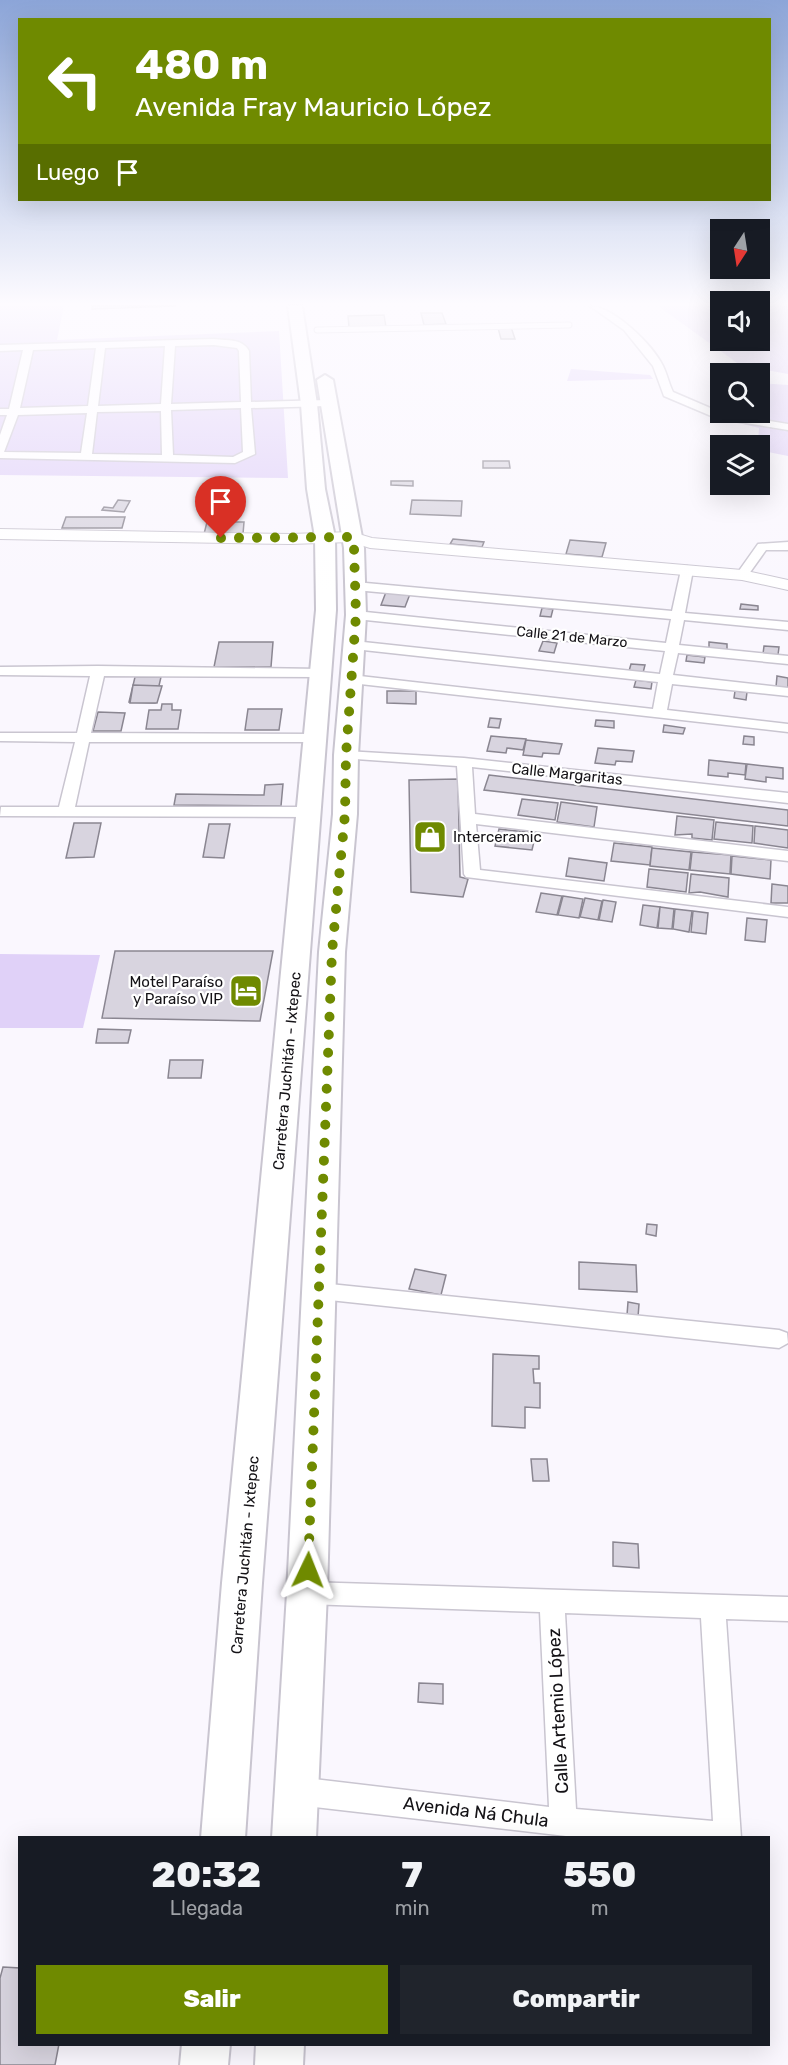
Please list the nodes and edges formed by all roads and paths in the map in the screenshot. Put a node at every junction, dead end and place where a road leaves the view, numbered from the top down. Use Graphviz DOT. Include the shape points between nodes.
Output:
graph roads {
  1 [pos="16,402"];
  2 [pos="93,402"];
  3 [pos="166,402"];
  4 [pos="688,402"];
  5 [pos="319,404"];
  6 [pos="246,405"];
  7 [pos="92,408"];
  8 [pos="166,408"];
  9 [pos="14,411"];
  10 [pos="0,412"];
  11 [pos="788,427"];
  12 [pos="0,450"];
  13 [pos="0,455"];
  14 [pos="86,457"];
  15 [pos="168,459"];
  16 [pos="0,534"];
  17 [pos="0,543"];
  18 [pos="346,543"];
  19 [pos="788,546"];
  20 [pos="687,570"];
  21 [pos="742,575"];
  22 [pos="788,585"];
  23 [pos="356,586"];
  24 [pos="356,615"];
  25 [pos="678,616"];
  26 [pos="788,626"];
  27 [pos="354,645"];
  28 [pos="672,648"];
  29 [pos="788,660"];
  30 [pos="98,670"];
  31 [pos="0,671"];
  32 [pos="321,673"];
  33 [pos="666,679"];
  34 [pos="351,680"];
  35 [pos="788,692"];
  36 [pos="659,714"];
  37 [pos="788,728"];
  38 [pos="0,737"];
  39 [pos="83,737"];
  40 [pos="316,738"];
  41 [pos="346,755"];
  42 [pos="464,762"];
  43 [pos="788,798"];
  44 [pos="1,812"];
  45 [pos="66,812"];
  46 [pos="310,812"];
  47 [pos="468,818"];
  48 [pos="788,856"];
  49 [pos="788,912"];
  50 [pos="285,1084"];
  51 [pos="327,1084"];
  52 [pos="320,1291"];
  53 [pos="779,1339"];
  54 [pos="307,1593"];
  55 [pos="552,1600"];
  56 [pos="712,1605"];
  57 [pos="788,1609"];
  58 [pos="297,1791"];
  59 [pos="563,1822"];
  60 [pos="223,1836"];
  61 [pos="294,1836"];
  62 [pos="728,1836"];
  63 [pos="206,2046"];
  64 [pos="280,2046"];
  65 [pos="204,2065"];
  66 [pos="279,2065"];
  1 -- 9 [label="street"];
  2 -- 7 [label="street"];
  3 -- 8 [label="street"];
  4 -- 11 [label="street" via="720,416"];
  5 -- 6 [label="street"];
  5 -- 18 [label="main road, Carretera Juchitán - Ixtepec" via="316,489"];
  6 -- 8 [label="street"];
  6 -- 15 [label="street" via="249,454 235,460"];
  7 -- 8 [label="street"];
  7 -- 9 [label="street"];
  7 -- 14 [label="street"];
  8 -- 15 [label="street"];
  9 -- 10 [label="street"];
  9 -- 12 [label="street"];
  13 -- 14 [label="street"];
  14 -- 15 [label="street"];
  16 -- 18 [label="street"];
  17 -- 18 [label="street"];
  18 -- 20 [label="street"];
  18 -- 23 [label="main road, Carretera Juchitán - Ixtepec"];
  18 -- 32 [label="main road, Carretera Juchitán - Ixtepec" via="326,610"];
  19 -- 21 [label="street" via="762,547"];
  20 -- 21 [label="street"];
  20 -- 25 [label="street"];
  21 -- 22 [label="street"];
  23 -- 24 [label="main road, Carretera Juchitán - Ixtepec"];
  23 -- 25 [label="street"];
  24 -- 27 [label="main road, Carretera Juchitán - Ixtepec"];
  24 -- 28 [label="street, Calle 21 de Marzo"];
  25 -- 26 [label="street"];
  25 -- 28 [label="street"];
  27 -- 33 [label="street"];
  27 -- 34 [label="main road, Carretera Juchitán - Ixtepec"];
  28 -- 29 [label="street, Calle 21 de Marzo"];
  28 -- 33 [label="street"];
  30 -- 31 [label="street"];
  30 -- 32 [label="street"];
  30 -- 39 [label="street"];
  32 -- 40 [label="main road, Carretera Juchitán - Ixtepec"];
  33 -- 35 [label="street"];
  33 -- 36 [label="street"];
  34 -- 36 [label="street"];
  34 -- 41 [label="main road, Carretera Juchitán - Ixtepec"];
  36 -- 37 [label="street"];
  38 -- 39 [label="street"];
  39 -- 40 [label="street"];
  39 -- 45 [label="street"];
  40 -- 46 [label="main road, Carretera Juchitán - Ixtepec"];
  41 -- 42 [label="street, Calle Margaritas"];
  41 -- 51 [label="main road, Carretera Juchitán - Ixtepec"];
  42 -- 43 [label="street, Calle Margaritas"];
  42 -- 47 [label="street"];
  44 -- 45 [label="street"];
  45 -- 46 [label="street"];
  46 -- 50 [label="main road, Carretera Juchitán - Ixtepec"];
  47 -- 48 [label="street"];
  47 -- 49 [label="street" via="472,874"];
  50 -- 51 [label="main road"];
  50 -- 60 [label="main road, Carretera Juchitán - Ixtepec"];
  51 -- 52 [label="main road, Carretera Juchitán - Ixtepec"];
  52 -- 53 [label="street"];
  52 -- 54 [label="main road, Carretera Juchitán - Ixtepec"];
  54 -- 55 [label="street"];
  54 -- 58 [label="main road, Carretera Juchitán - Ixtepec"];
  55 -- 56 [label="street"];
  55 -- 59 [label="street, Calle Artemio López"];
  56 -- 57 [label="street"];
  56 -- 62 [label="street"];
  58 -- 59 [label="street, Avenida Ná Chula"];
  58 -- 61 [label="main road, Carretera Juchitán - Ixtepec"];
  59 -- 62 [label="street, Avenida Ná Chula"];
  63 -- 65 [label="main road"];
  64 -- 66 [label="main road"];
}
